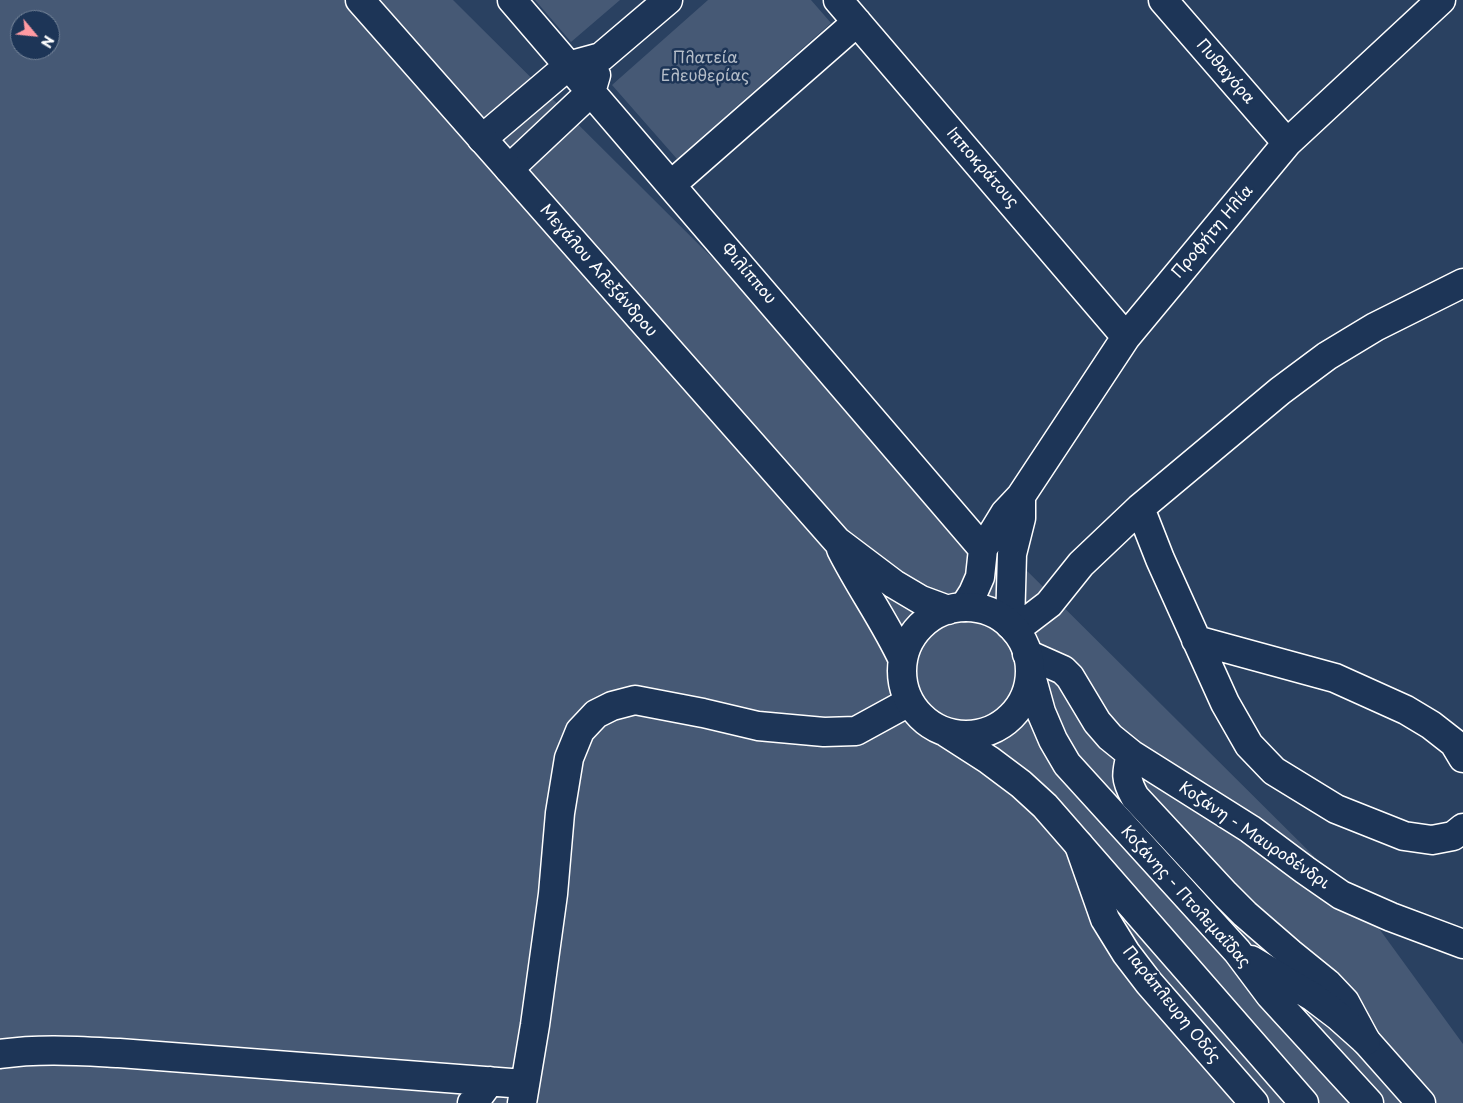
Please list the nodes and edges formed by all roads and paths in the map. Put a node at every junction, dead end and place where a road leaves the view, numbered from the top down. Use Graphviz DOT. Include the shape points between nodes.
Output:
graph roads {
  1 [pos="360,0"];
  2 [pos="512,0"];
  3 [pos="668,0"];
  4 [pos="838,0"];
  5 [pos="1163,0"];
  6 [pos="1442,0"];
  7 [pos="857,22"];
  8 [pos="601,57"];
  9 [pos="568,66"];
  10 [pos="591,92"];
  11 [pos="482,139"];
  12 [pos="1287,143"];
  13 [pos="509,170"];
  14 [pos="671,185"];
  15 [pos="1463,282"];
  16 [pos="1126,336"];
  17 [pos="1021,496"];
  18 [pos="1140,508"];
  19 [pos="836,541"];
  20 [pos="983,548"];
  21 [pos="956,608"];
  22 [pos="1012,627"];
  23 [pos="1196,640"];
  24 [pos="903,660"];
  25 [pos="1029,663"];
  26 [pos="910,702"];
  27 [pos="947,733"];
  28 [pos="1131,754"];
  29 [pos="1463,758"];
  30 [pos="1463,828"];
  31 [pos="1078,844"];
  32 [pos="1463,944"];
  33 [pos="1237,951"];
  34 [pos="1366,1041"];
  35 [pos="0,1054"];
  36 [pos="490,1081"];
  37 [pos="523,1094"];
  38 [pos="472,1103"];
  39 [pos="1254,1103"];
  40 [pos="1304,1103"];
  41 [pos="1370,1103"];
  42 [pos="1421,1103"];
  1 -- 11 [label="street, Μεγάλου Αλεξάνδρου"];
  2 -- 9 [label="street, Φιλίππου"];
  3 -- 8 [label="street"];
  4 -- 7 [label="street, Ιπποκράτους"];
  5 -- 12 [label="street, Πυθαγόρα"];
  6 -- 12 [label="street, Προφήτη Ηλία"];
  7 -- 14 [label="street"];
  7 -- 16 [label="street, Ιπποκράτους"];
  8 -- 9 [label="street"];
  8 -- 10 [label="street"];
  9 -- 10 [label="street, Φιλίππου"];
  9 -- 11 [label="street"];
  10 -- 13 [label="street"];
  10 -- 14 [label="street, Φιλίππου"];
  11 -- 13 [label="street, Μεγάλου Αλεξάνδρου"];
  12 -- 16 [label="street, Προφήτη Ηλία"];
  13 -- 19 [label="street, Μεγάλου Αλεξάνδρου"];
  14 -- 20 [label="street, Φιλίππου"];
  15 -- 18 [label="street" via="1327,356"];
  16 -- 17 [label="street, Προφήτη Ηλία"];
  17 -- 20 [label="street, Προφήτη Ηλία" via="1005,513"];
  17 -- 22 [label="street" via="1021,518 1012,554"];
  18 -- 22 [label="street" via="1081,564 1049,604"];
  18 -- 23 [label="street"];
  19 -- 21 [label="street, Μεγάλου Αλεξάνδρου" via="894,584 922,600"];
  19 -- 24 [label="street, Μεγάλου Αλεξάνδρου"];
  20 -- 21 [label="street" via="980,577 974,593"];
  21 -- 22 [label="street" via="989,611"];
  21 -- 24 [label="street" via="932,617 918,628 908,643"];
  22 -- 25 [label="street"];
  23 -- 29 [label="street" via="1336,678 1431,725 1454,743"];
  23 -- 30 [label="street" via="1249,745 1274,771 1336,809 1404,836 1432,840 1453,836"];
  24 -- 26 [label="street" via="902,682"];
  25 -- 27 [label="street" via="1028,687 1023,701 1003,723 977,734"];
  25 -- 28 [label="street, Κοζάνη - Μαυροδένδρι" via="1063,670 1097,722"];
  25 -- 33 [label="street, Κοζάνης - Πτολεμαΐδας" via="1041,712 1067,764"];
  26 -- 27 [label="street" via="925,722"];
  26 -- 37 [label="street" via="856,731 824,732 758,726 635,700 596,714 580,731 569,758 560,813 553,894"];
  27 -- 31 [label="street" via="1021,784"];
  28 -- 32 [label="street, Κοζάνη - Μαυροδένδρι" via="1250,829 1342,894 1391,917"];
  28 -- 34 [label="street" via="1128,784 1135,797 1245,914 1327,983 1344,1002"];
  31 -- 39 [label="street, Παράπλευρη Οδός" via="1106,919 1126,953 1149,984"];
  31 -- 40 [label="street"];
  33 -- 34 [label="street" via="1313,998"];
  33 -- 41 [label="street, Κοζάνης - Πτολεμαΐδας" via="1270,995"];
  34 -- 42 [label="street"];
  35 -- 36 [label="street" via="64,1050 119,1053"];
  36 -- 37 [label="street"];
  36 -- 38 [label="street"];
}
